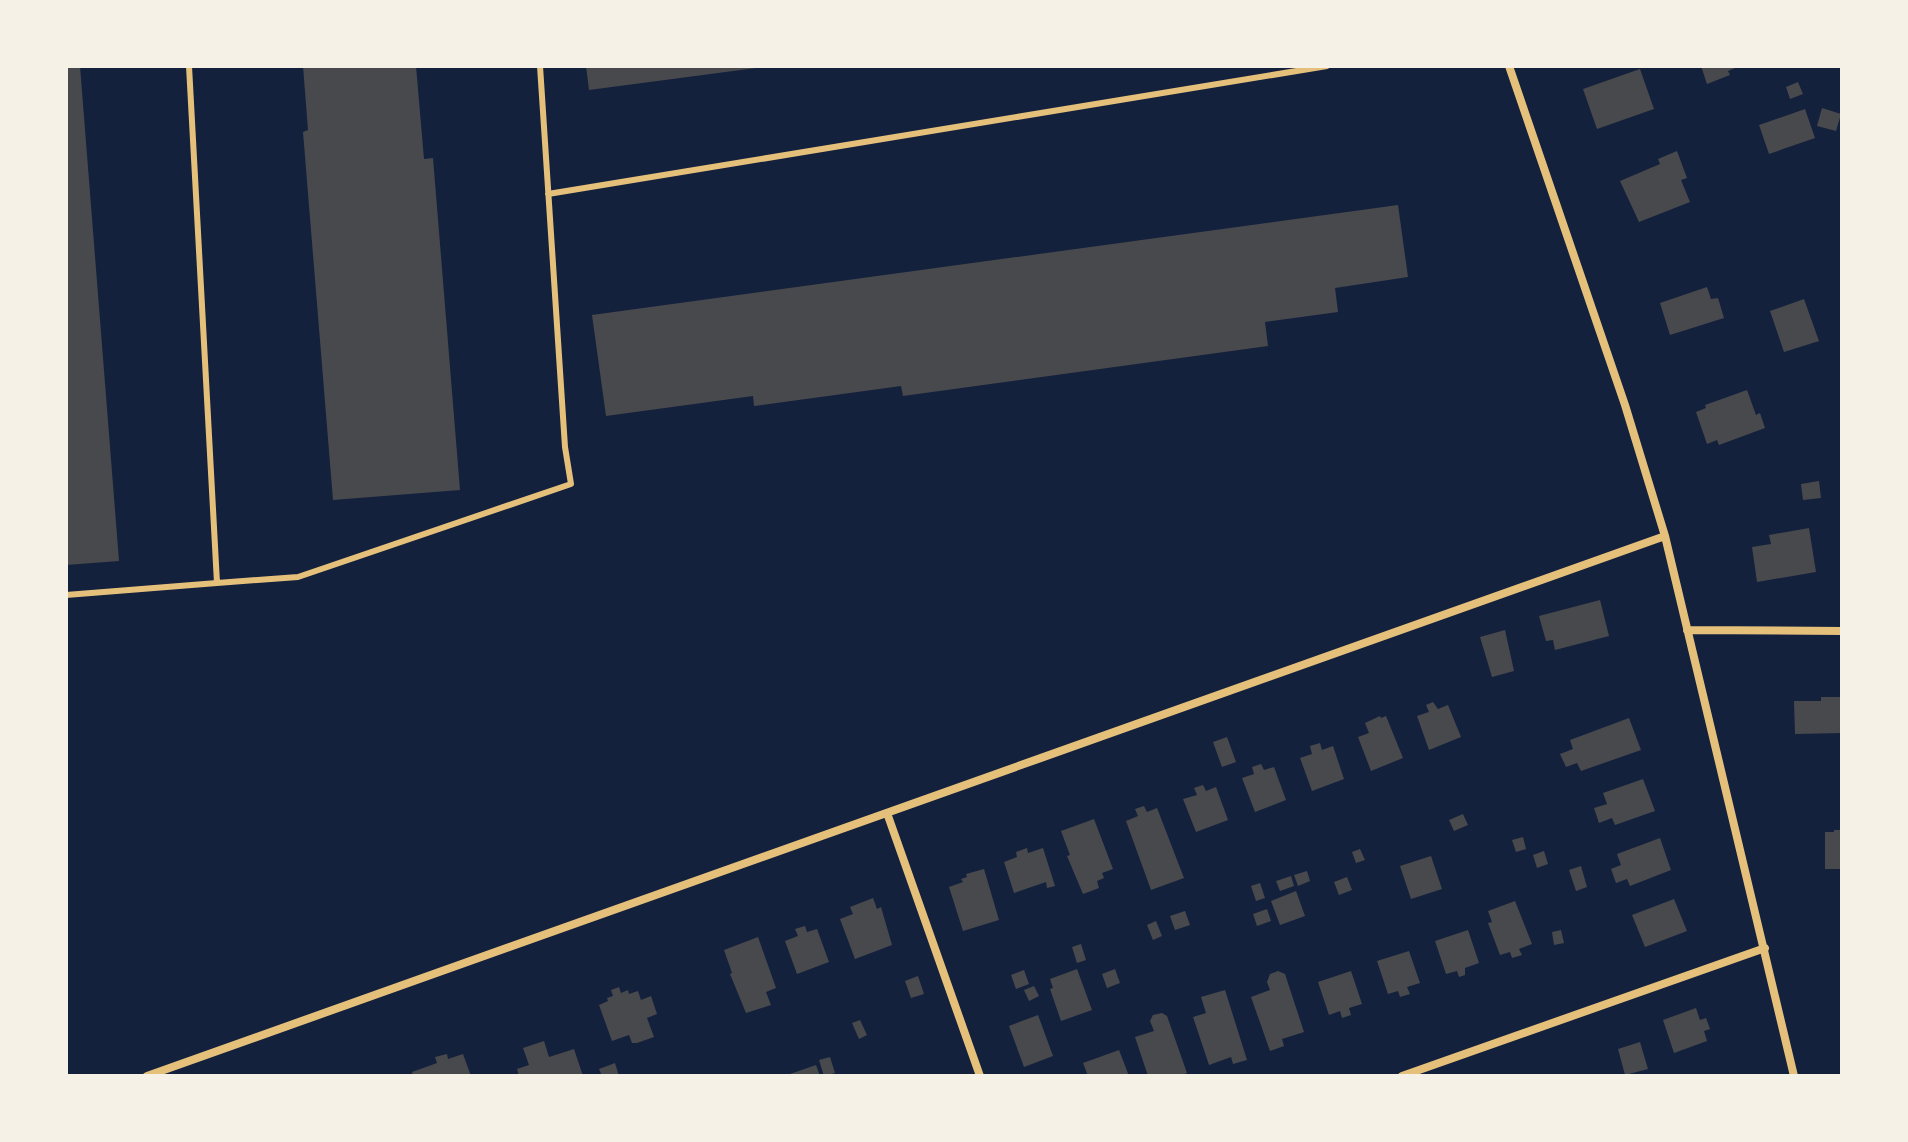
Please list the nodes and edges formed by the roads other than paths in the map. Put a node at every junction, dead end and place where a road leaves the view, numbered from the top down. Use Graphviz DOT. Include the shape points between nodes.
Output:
graph roads {
  1 [pos="189,66"];
  2 [pos="540,66"];
  3 [pos="1327,66"];
  4 [pos="1509,66"];
  5 [pos="548,194"];
  6 [pos="1665,536"];
  7 [pos="217,583"];
  8 [pos="66,595"];
  9 [pos="1687,630"];
  10 [pos="1842,631"];
  11 [pos="887,813"];
  12 [pos="1765,948"];
  13 [pos="147,1076"];
  14 [pos="980,1076"];
  15 [pos="1402,1076"];
  16 [pos="1794,1076"];
  1 -- 7 [label="lane"];
  2 -- 5 [label="lane"];
  3 -- 5 [label="lane"];
  4 -- 6 [label="street"];
  5 -- 7 [label="lane" via="571,484 298,577"];
  6 -- 9 [label="street"];
  6 -- 11 [label="street"];
  7 -- 8 [label="lane"];
  9 -- 10 [label="street"];
  9 -- 12 [label="street"];
  11 -- 13 [label="street"];
  11 -- 14 [label="street"];
  12 -- 15 [label="street"];
  12 -- 16 [label="street"];
}
